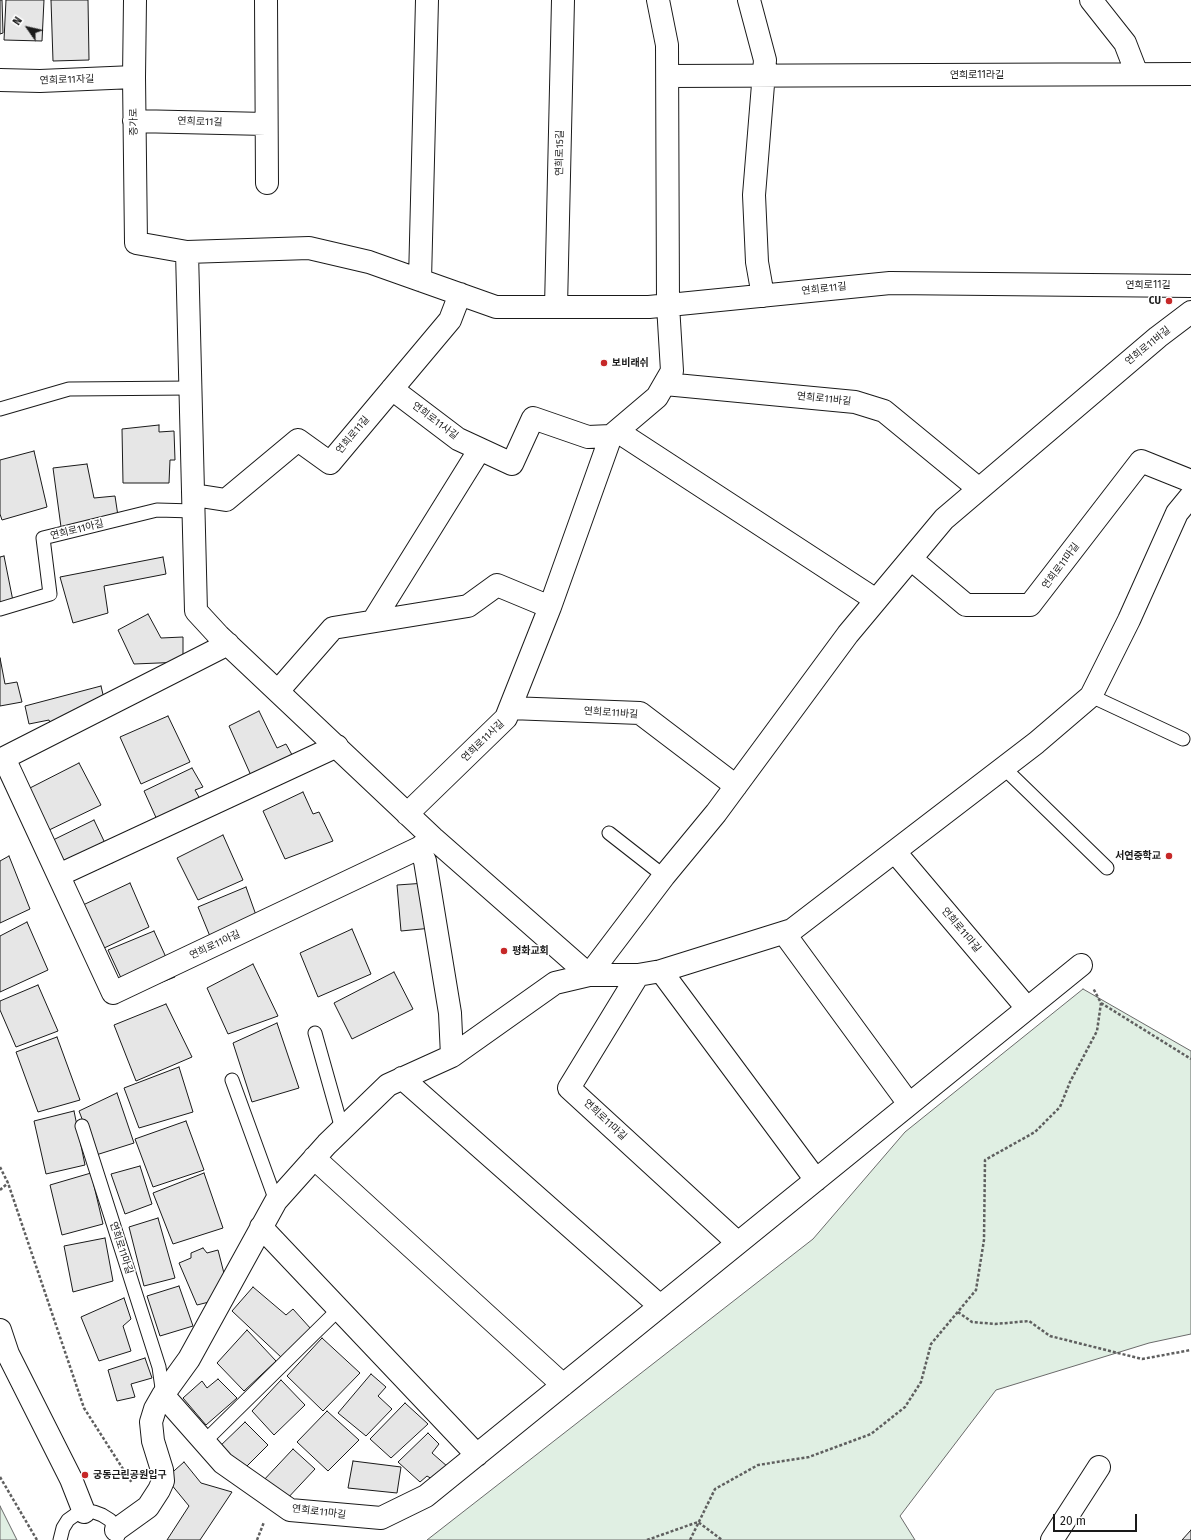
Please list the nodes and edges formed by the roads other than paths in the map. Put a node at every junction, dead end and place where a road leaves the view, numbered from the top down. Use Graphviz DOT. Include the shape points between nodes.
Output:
graph roads {
  1 [pos="135,0"];
  2 [pos="266,0"];
  3 [pos="426,0"];
  4 [pos="563,0"];
  5 [pos="658,0"];
  6 [pos="749,0"];
  7 [pos="1091,0"];
  8 [pos="1137,74"];
  9 [pos="1191,74"];
  10 [pos="668,76"];
  11 [pos="763,76"];
  12 [pos="134,77"];
  13 [pos="0,80"];
  14 [pos="134,121"];
  15 [pos="266,124"];
  16 [pos="267,183"];
  17 [pos="136,243"];
  18 [pos="187,252"];
  19 [pos="420,280"];
  20 [pos="1191,286"];
  21 [pos="460,294"];
  22 [pos="763,296"];
  23 [pos="668,305"];
  24 [pos="556,307"];
  25 [pos="1191,312"];
  26 [pos="665,384"];
  27 [pos="191,388"];
  28 [pos="392,389"];
  29 [pos="0,409"];
  30 [pos="614,434"];
  31 [pos="480,449"];
  32 [pos="1191,481"];
  33 [pos="979,489"];
  34 [pos="1191,496"];
  35 [pos="194,503"];
  36 [pos="911,559"];
  37 [pos="876,600"];
  38 [pos="550,606"];
  39 [pos="0,609"];
  40 [pos="373,621"];
  41 [pos="228,644"];
  42 [pos="278,691"];
  43 [pos="1091,696"];
  44 [pos="510,708"];
  45 [pos="1183,739"];
  46 [pos="336,746"];
  47 [pos="2,759"];
  48 [pos="1004,768"];
  49 [pos="736,786"];
  50 [pos="407,814"];
  51 [pos="609,833"];
  52 [pos="426,843"];
  53 [pos="895,852"];
  54 [pos="1107,868"];
  55 [pos="59,875"];
  56 [pos="664,876"];
  57 [pos="784,933"];
  58 [pos="1081,965"];
  59 [pos="661,971"];
  60 [pos="638,974"];
  61 [pos="589,976"];
  62 [pos="1027,1008"];
  63 [pos="315,1033"];
  64 [pos="452,1056"];
  65 [pos="402,1078"];
  66 [pos="232,1080"];
  67 [pos="909,1104"];
  68 [pos="82,1126"];
  69 [pos="342,1129"];
  70 [pos="314,1158"];
  71 [pos="816,1180"];
  72 [pos="276,1201"];
  73 [pos="261,1227"];
  74 [pos="738,1243"];
  75 [pos="660,1306"];
  76 [pos="339,1309"];
  77 [pos="0,1330"];
  78 [pos="563,1385"];
  79 [pos="163,1395"];
  80 [pos="204,1442"];
  81 [pos="477,1455"];
  82 [pos="1099,1467"];
  83 [pos="84,1512"];
  84 [pos="117,1535"];
  85 [pos="60,1540"];
  86 [pos="1052,1540"];
  1 -- 12 [label="street, 증가로"];
  2 -- 15 [label="street"];
  3 -- 19 [label="street"];
  4 -- 24 [label="street, 연희로15길"];
  5 -- 10 [label="street" via="667,46"];
  6 -- 11 [label="street" via="765,60"];
  7 -- 8 [label="street" via="1126,43"];
  8 -- 9 [label="street, 연희로11라길"];
  8 -- 11 [label="street, 연희로11라길"];
  10 -- 11 [label="street, 연희로11라길"];
  10 -- 23 [label="street"];
  11 -- 22 [label="street" via="754,195 757,262"];
  12 -- 13 [label="street, 연희로11자길"];
  12 -- 14 [label="street, 증가로"];
  14 -- 15 [label="street, 연희로11길"];
  14 -- 17 [label="street, 증가로"];
  15 -- 16 [label="street"];
  17 -- 18 [label="street, 연희로11길"];
  18 -- 19 [label="street, 연희로11길" via="309,248 369,262"];
  18 -- 27 [label="street"];
  19 -- 21 [label="street, 연희로11길"];
  20 -- 22 [label="street, 연희로11길" via="890,283"];
  21 -- 24 [label="street, 연희로11길" via="496,307"];
  21 -- 28 [label="street, 연희로11길" via="450,320"];
  22 -- 23 [label="street, 연희로11길"];
  23 -- 24 [label="street, 연희로11길"];
  23 -- 26 [label="street" via="672,370"];
  25 -- 33 [label="street, 연희로11바길"];
  26 -- 30 [label="street" via="658,397"];
  26 -- 33 [label="street, 연희로11바길" via="855,402 884,411"];
  27 -- 29 [label="lane" via="69,389"];
  27 -- 35 [label="street"];
  28 -- 31 [label="street, 연희로11사길" via="458,439"];
  28 -- 35 [label="street, 연희로11길" via="330,463 298,440 226,500"];
  30 -- 31 [label="street, 연희로11사길" via="588,437 533,418 512,464"];
  30 -- 37 [label="street"];
  30 -- 38 [label="street, 연희로11사길"];
  31 -- 40 [label="street"];
  32 -- 36 [label="street, 연희로11마길" via="1141,461 1030,605 966,605"];
  33 -- 36 [label="street, 연희로11바길" via="944,519"];
  34 -- 43 [label="street" via="1177,513 1129,620"];
  35 -- 39 [label="lane, 연희로11아길" via="43,538 50,594"];
  35 -- 41 [label="street" via="196,611"];
  36 -- 37 [label="street, 연희로11바길"];
  37 -- 49 [label="street, 연희로11바길"];
  38 -- 40 [label="street" via="497,585 468,606"];
  38 -- 44 [label="street, 연희로11사길"];
  40 -- 42 [label="street" via="333,628"];
  41 -- 42 [label="street"];
  41 -- 47 [label="street, 연희로11아길"];
  42 -- 46 [label="street"];
  43 -- 45 [label="lane"];
  43 -- 48 [label="street"];
  44 -- 49 [label="street, 연희로11바길" via="640,713"];
  44 -- 50 [label="street, 연희로11사길" via="506,718"];
  46 -- 50 [label="street"];
  46 -- 55 [label="street"];
  47 -- 55 [label="street, 연희로11아길"];
  48 -- 53 [label="street"];
  48 -- 54 [label="lane"];
  49 -- 56 [label="street, 연희로11바길"];
  50 -- 52 [label="street"];
  51 -- 56 [label="lane"];
  52 -- 55 [label="street, 연희로11아길" via="113,993"];
  52 -- 61 [label="street"];
  52 -- 64 [label="street" via="425,861 450,1013"];
  53 -- 57 [label="street" via="792,930"];
  53 -- 62 [label="street, 연희로11마길"];
  56 -- 61 [label="street, 연희로11바길"];
  57 -- 59 [label="street"];
  57 -- 67 [label="street"];
  58 -- 62 [label="street, 연희로11마길"];
  59 -- 60 [label="street"];
  59 -- 71 [label="street"];
  60 -- 61 [label="street"];
  60 -- 74 [label="street, 연희로11마길" via="569,1088"];
  61 -- 64 [label="street" via="555,983"];
  62 -- 67 [label="street, 연희로11마길"];
  63 -- 69 [label="lane"];
  64 -- 65 [label="street"];
  65 -- 69 [label="street" via="388,1085"];
  65 -- 75 [label="street"];
  66 -- 72 [label="lane"];
  67 -- 71 [label="street, 연희로11마길"];
  68 -- 79 [label="lane, 연희로11마길" via="159,1367"];
  69 -- 70 [label="street"];
  70 -- 72 [label="street"];
  70 -- 78 [label="street"];
  71 -- 74 [label="street, 연희로11마길"];
  72 -- 73 [label="street"];
  73 -- 76 [label="street"];
  73 -- 79 [label="street" via="189,1359"];
  74 -- 75 [label="street, 연희로11마길"];
  75 -- 78 [label="street, 연희로11마길"];
  76 -- 80 [label="lane"];
  76 -- 81 [label="street"];
  77 -- 83 [label="street" via="8,1354 71,1479"];
  78 -- 81 [label="street, 연희로11마길"];
  79 -- 80 [label="street, 연희로11마길"];
  79 -- 84 [label="street" via="151,1422 163,1481 148,1507"];
  80 -- 81 [label="street, 연희로11마길" via="222,1463 290,1510 380,1518 426,1496"];
  82 -- 86 [label="street"];
  83 -- 84 [label="lane" via="94,1512 110,1520"];
  83 -- 85 [label="lane" via="68,1520"];
}
